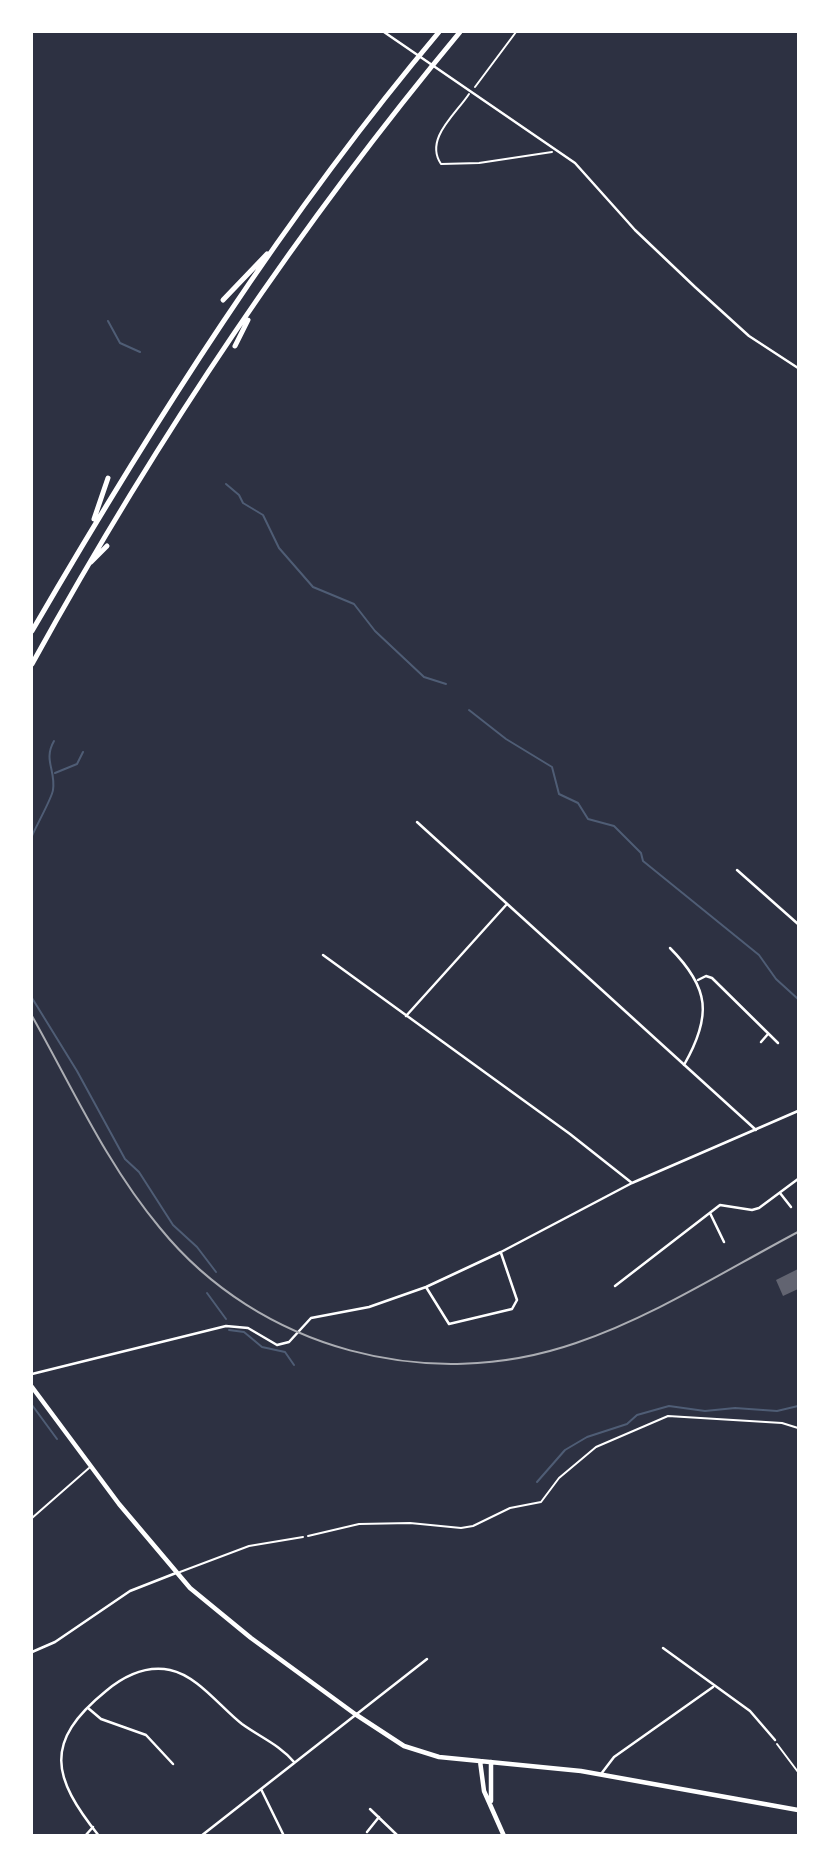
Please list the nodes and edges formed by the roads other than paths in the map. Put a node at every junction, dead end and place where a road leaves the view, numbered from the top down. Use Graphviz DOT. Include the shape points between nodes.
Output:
graph roads {
  1 [pos="384,32"];
  2 [pos="439,32"];
  3 [pos="460,32"];
  4 [pos="281,239"];
  5 [pos="223,300"];
  6 [pos="258,301"];
  7 [pos="235,346"];
  8 [pos="799,368"];
  9 [pos="108,478"];
  10 [pos="91,528"];
  11 [pos="107,546"];
  12 [pos="84,569"];
  13 [pos="32,631"];
  14 [pos="32,664"];
  15 [pos="417,822"];
  16 [pos="737,870"];
  17 [pos="507,904"];
  18 [pos="799,924"];
  19 [pos="670,948"];
  20 [pos="323,955"];
  21 [pos="698,980"];
  22 [pos="406,1016"];
  23 [pos="768,1034"];
  24 [pos="761,1042"];
  25 [pos="778,1043"];
  26 [pos="684,1065"];
  27 [pos="799,1111"];
  28 [pos="755,1130"];
  29 [pos="799,1179"];
  30 [pos="632,1183"];
  31 [pos="780,1193"];
  32 [pos="791,1207"];
  33 [pos="710,1213"];
  34 [pos="724,1242"];
  35 [pos="501,1252"];
  36 [pos="615,1286"];
  37 [pos="426,1287"];
  38 [pos="32,1374"];
  39 [pos="32,1388"];
  40 [pos="90,1467"];
  41 [pos="32,1518"];
  42 [pos="303,1537"];
  43 [pos="176,1573"];
  44 [pos="663,1648"];
  45 [pos="32,1652"];
  46 [pos="427,1659"];
  47 [pos="714,1686"];
  48 [pos="86,1707"];
  49 [pos="355,1714"];
  50 [pos="775,1740"];
  51 [pos="480,1761"];
  52 [pos="294,1762"];
  53 [pos="491,1762"];
  54 [pos="173,1764"];
  55 [pos="601,1774"];
  56 [pos="261,1789"];
  57 [pos="491,1802"];
  58 [pos="370,1809"];
  59 [pos="799,1810"];
  60 [pos="379,1817"];
  61 [pos="93,1827"];
  62 [pos="367,1832"];
  63 [pos="85,1836"];
  64 [pos="99,1836"];
  65 [pos="201,1836"];
  66 [pos="284,1836"];
  67 [pos="398,1836"];
  68 [pos="504,1836"];
  1 -- 8 [label="street" via="575,163 635,230 749,336"];
  2 -- 4 [label="highway"];
  3 -- 6 [label="highway" via="374,139"];
  4 -- 5 [label="highway"];
  4 -- 10 [label="highway"];
  6 -- 7 [label="highway"];
  6 -- 12 [label="highway" via="160,445"];
  9 -- 10 [label="highway"];
  10 -- 13 [label="highway"];
  11 -- 12 [label="highway"];
  12 -- 14 [label="highway"];
  15 -- 17 [label="street"];
  16 -- 18 [label="street"];
  17 -- 22 [label="street"];
  17 -- 26 [label="street"];
  19 -- 21 [label="street"];
  20 -- 22 [label="street"];
  21 -- 23 [label="street" via="712,978"];
  21 -- 26 [label="street" via="702,1025"];
  22 -- 30 [label="street"];
  23 -- 24 [label="street"];
  23 -- 25 [label="street"];
  26 -- 28 [label="street"];
  27 -- 28 [label="street"];
  28 -- 30 [label="street"];
  29 -- 31 [label="street"];
  30 -- 35 [label="street"];
  31 -- 32 [label="street"];
  31 -- 33 [label="street" via="752,1210 720,1205"];
  33 -- 34 [label="street"];
  33 -- 36 [label="street"];
  35 -- 37 [label="street"];
  35 -- 37 [label="street" via="517,1300 512,1309 449,1324"];
  37 -- 38 [label="street" via="369,1307 311,1318 284,1344 276,1345 238,1325 226,1326"];
  39 -- 40 [label="main road"];
  40 -- 41 [label="lane"];
  40 -- 43 [label="main road"];
  42 -- 43 [label="lane" via="249,1546"];
  43 -- 45 [label="street" via="130,1591 55,1642"];
  43 -- 49 [label="main road" via="251,1638"];
  44 -- 47 [label="street"];
  46 -- 49 [label="street"];
  47 -- 50 [label="street" via="750,1711"];
  47 -- 55 [label="street" via="614,1757"];
  48 -- 52 [label="street" via="139,1671 170,1670 195,1682"];
  48 -- 54 [label="street" via="101,1718 146,1735"];
  48 -- 61 [label="street" via="67,1731 61,1762 68,1791"];
  49 -- 51 [label="main road" via="425,1754"];
  49 -- 52 [label="street"];
  51 -- 53 [label="main road"];
  51 -- 57 [label="main road" via="482,1783"];
  52 -- 56 [label="street"];
  53 -- 55 [label="main road"];
  53 -- 57 [label="main road"];
  55 -- 59 [label="main road"];
  56 -- 65 [label="street"];
  56 -- 66 [label="street"];
  57 -- 68 [label="main road"];
  58 -- 60 [label="street"];
  60 -- 62 [label="street"];
  60 -- 67 [label="street"];
  61 -- 63 [label="street"];
  61 -- 64 [label="street"];
}
